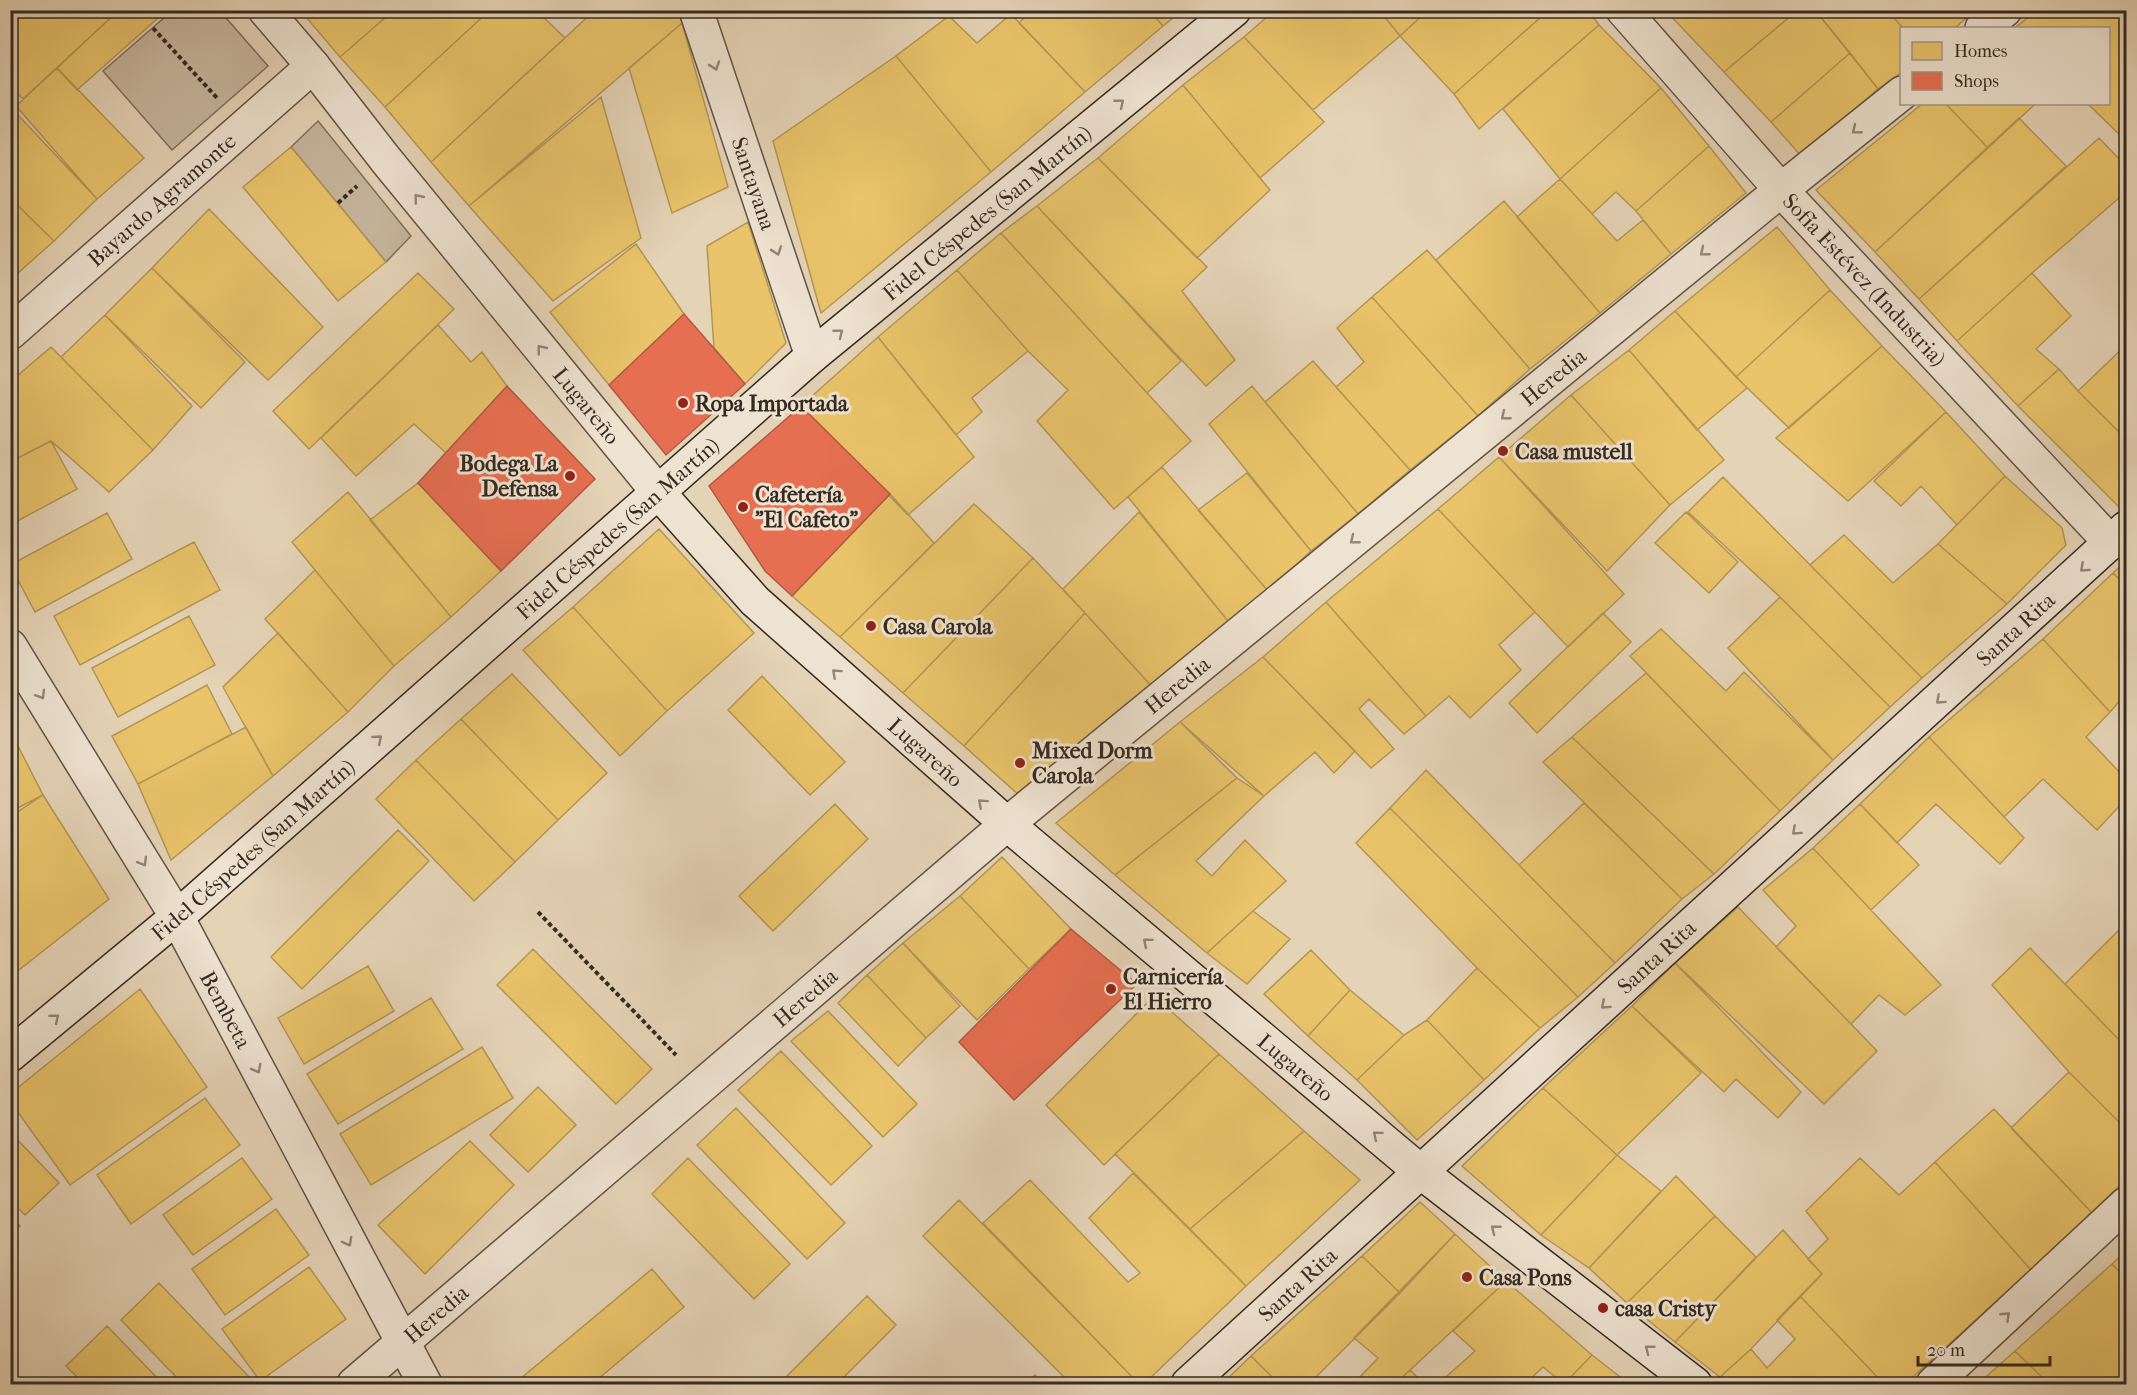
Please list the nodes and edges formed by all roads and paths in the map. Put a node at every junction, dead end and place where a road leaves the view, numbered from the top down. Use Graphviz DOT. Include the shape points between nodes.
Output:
graph roads {
  1 [pos="265,10"];
  2 [pos="696,10"];
  3 [pos="1234,10"];
  4 [pos="1623,10"];
  5 [pos="2005,10"];
  6 [pos="1983,27"];
  7 [pos="153,28"];
  8 [pos="313,66"];
  9 [pos="1900,95"];
  10 [pos="244,127"];
  11 [pos="1781,190"];
  12 [pos="10,333"];
  13 [pos="812,356"];
  14 [pos="658,492"];
  15 [pos="2119,536"];
  16 [pos="10,646"];
  17 [pos="1007,824"];
  18 [pos="538,912"];
  19 [pos="177,917"];
  20 [pos="10,1055"];
  21 [pos="704,1084"];
  22 [pos="1422,1173"];
  23 [pos="2127,1204"];
  24 [pos="401,1342"];
  25 [pos="354,1384"];
  26 [pos="425,1384"];
  27 [pos="1188,1384"];
  28 [pos="1695,1384"];
  29 [pos="1933,1384"];
  1 -- 8 [label="street, Lugareño"];
  2 -- 13 [label="street, Santayana, one-way"];
  13 -- 3 [label="street, Fidel Céspedes (San Martín), one-way"];
  4 -- 11 [label="street, Sofía Estévez (Industria)"];
  5 -- 6 [label="street"];
  7 -- 10 [label="path"];
  8 -- 10 [label="street, Bayardo Agramonte"];
  14 -- 8 [label="street, Lugareño, one-way"];
  9 -- 11 [label="street, Heredia, one-way"];
  10 -- 12 [label="street, Bayardo Agramonte"];
  11 -- 15 [label="street, Sofía Estévez (Industria)"];
  11 -- 17 [label="street, Heredia, one-way"];
  13 -- 14 [label="street, Fidel Céspedes (San Martín)"];
  17 -- 14 [label="street, Lugareño, one-way" via="755,601"];
  19 -- 14 [label="street, Fidel Céspedes (San Martín), one-way"];
  15 -- 22 [label="street, Santa Rita, one-way"];
  16 -- 19 [label="street, Bembeta, one-way"];
  17 -- 21 [label="street, Heredia"];
  22 -- 17 [label="street, Lugareño, one-way"];
  18 -- 21 [label="path"];
  20 -- 19 [label="street, Fidel Céspedes (San Martín), one-way"];
  19 -- 24 [label="street, Bembeta, one-way"];
  21 -- 24 [label="street, Heredia"];
  22 -- 27 [label="street, Santa Rita"];
  28 -- 22 [label="street, Lugareño, one-way"];
  29 -- 23 [label="street, one-way"];
  24 -- 25 [label="street, Heredia"];
  24 -- 26 [label="street, Bembeta"];
}
